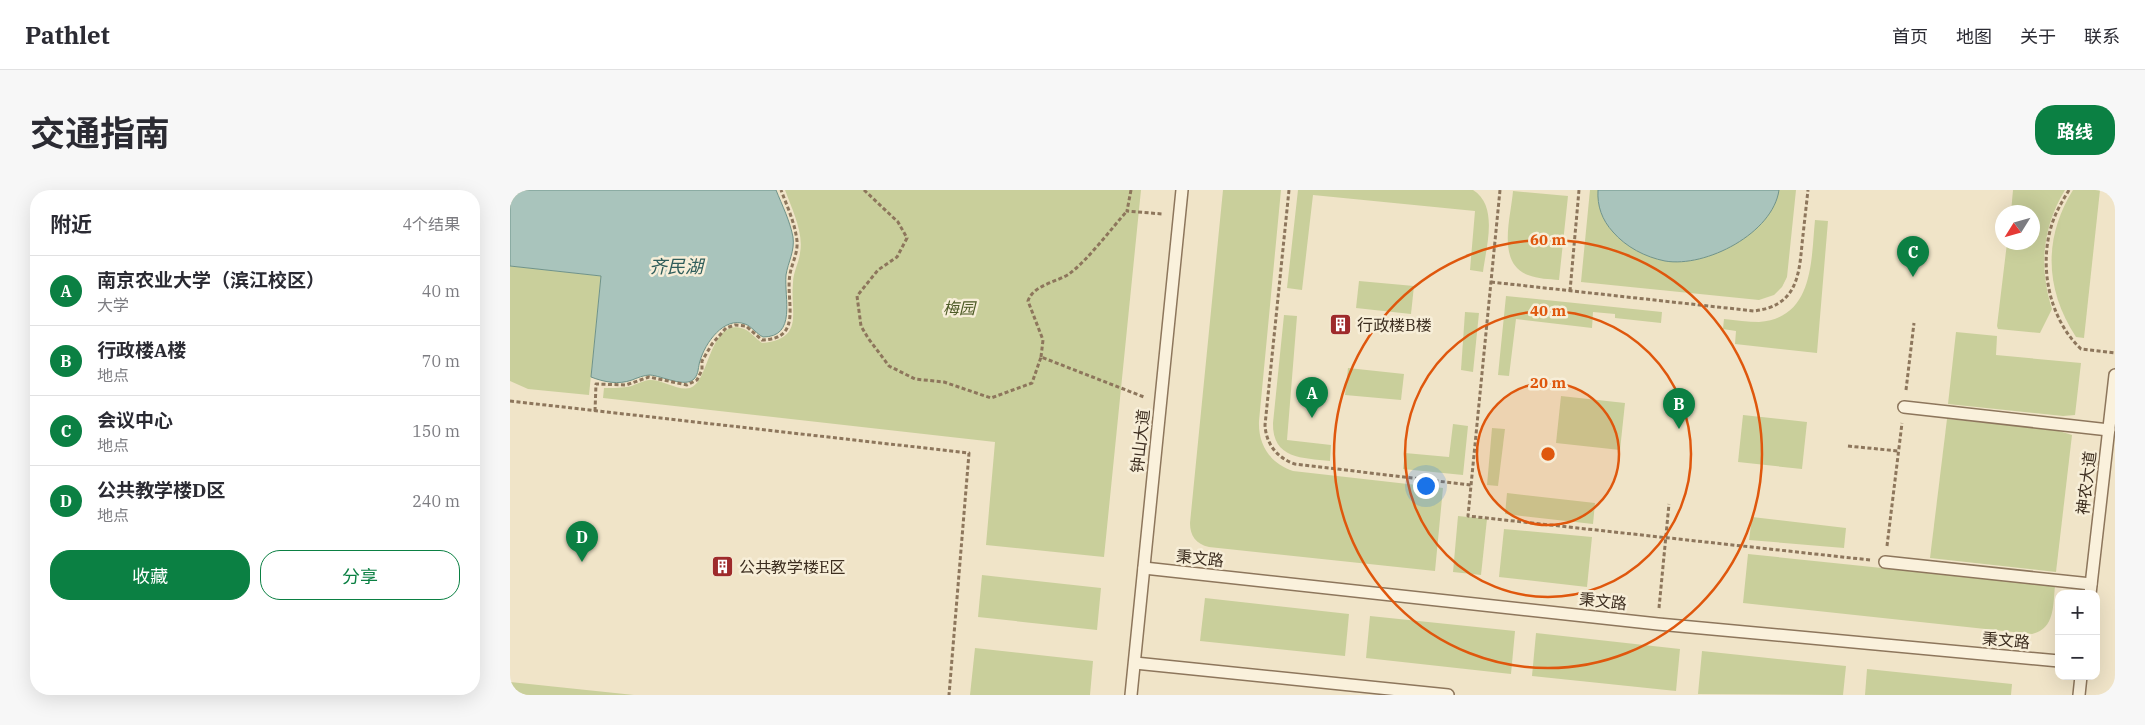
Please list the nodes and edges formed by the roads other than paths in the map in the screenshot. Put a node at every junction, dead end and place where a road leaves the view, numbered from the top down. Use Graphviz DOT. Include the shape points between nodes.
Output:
graph roads {
  1 [pos="1182,190"];
  2 [pos="2115,375"];
  3 [pos="1904,407"];
  4 [pos="2109,430"];
  5 [pos="1885,562"];
  6 [pos="1144,568"];
  7 [pos="2090,589"];
  8 [pos="2055,661"];
  9 [pos="1135,663"];
  10 [pos="2081,680"];
  11 [pos="1131,695"];
  12 [pos="1448,695"];
  13 [pos="2079,695"];
  1 -- 6 [label="lane, 钟山大道"];
  2 -- 4 [label="lane, 神农大道"];
  3 -- 4 [label="lane"];
  4 -- 7 [label="lane, 神农大道"];
  5 -- 7 [label="lane"];
  6 -- 8 [label="lane, 秉文路" via="1658,624"];
  6 -- 9 [label="lane, 钟山大道"];
  9 -- 11 [label="lane, 钟山大道"];
  9 -- 12 [label="lane"];
  10 -- 13 [label="lane"];
}
